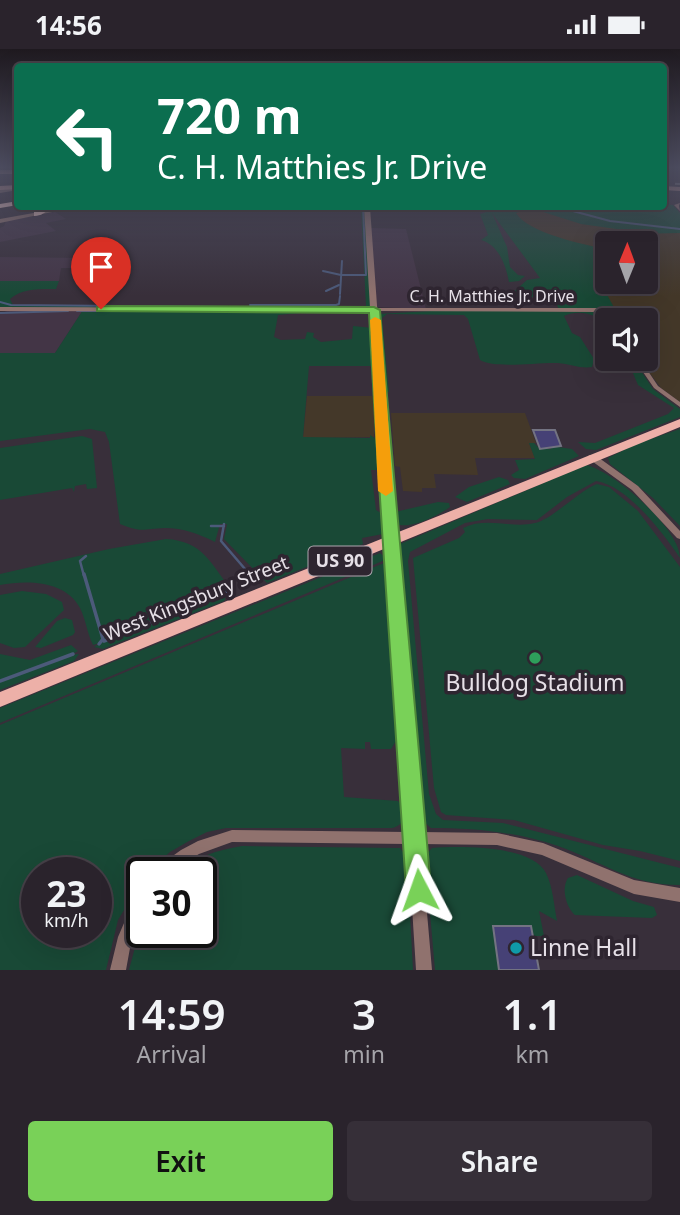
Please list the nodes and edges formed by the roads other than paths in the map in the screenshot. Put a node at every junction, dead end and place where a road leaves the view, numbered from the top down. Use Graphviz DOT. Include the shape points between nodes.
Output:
graph roads {
  1 [pos="45,210"];
  2 [pos="54,210"];
  3 [pos="367,210"];
  4 [pos="37,213"];
  5 [pos="0,220"];
  6 [pos="0,309"];
  7 [pos="374,310"];
  8 [pos="595,311"];
  9 [pos="645,371"];
  10 [pos="680,405"];
  11 [pos="680,423"];
  12 [pos="592,457"];
  13 [pos="680,536"];
  14 [pos="392,539"];
  15 [pos="0,700"];
  16 [pos="415,837"];
  17 [pos="181,857"];
  18 [pos="680,895"];
  19 [pos="126,935"];
  20 [pos="118,970"];
  21 [pos="424,970"];
  1 -- 4 [label="highway"];
  2 -- 4 [label="street"];
  3 -- 7 [label="street"];
  4 -- 5 [label="street"];
  6 -- 7 [label="street, C. H. Matthies Jr. Drive"];
  7 -- 8 [label="street, C. H. Matthies Jr. Drive"];
  7 -- 14 [label="street"];
  9 -- 10 [label="street" via="656,387"];
  11 -- 12 [label="main road, West Kingsbury Street / US 90"];
  12 -- 13 [label="street" via="635,488"];
  12 -- 14 [label="main road, West Kingsbury Street / US 90"];
  14 -- 15 [label="main road, West Kingsbury Street / US 90"];
  14 -- 16 [label="street"];
  16 -- 17 [label="street" via="232,836"];
  16 -- 18 [label="street" via="520,842 634,887"];
  16 -- 21 [label="street"];
  19 -- 20 [label="street"];
}
